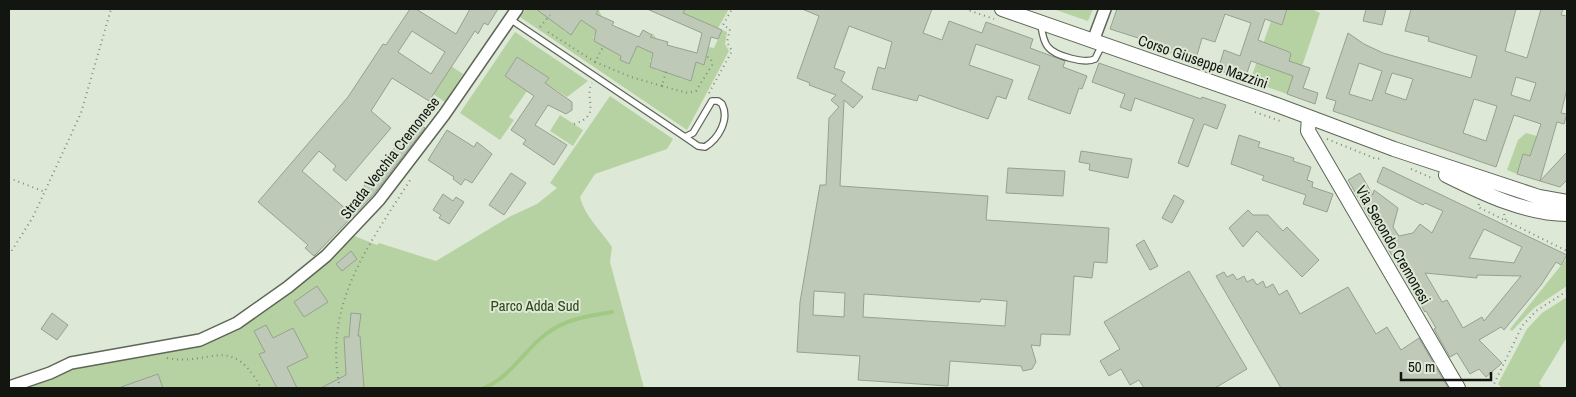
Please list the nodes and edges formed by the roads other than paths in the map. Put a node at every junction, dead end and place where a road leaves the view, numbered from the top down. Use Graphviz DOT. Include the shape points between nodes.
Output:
graph roads {
  1 [pos="517,9"];
  2 [pos="1002,9"];
  3 [pos="1105,9"];
  4 [pos="510,19"];
  5 [pos="1041,23"];
  6 [pos="1098,43"];
  7 [pos="1309,117"];
  8 [pos="685,137"];
  9 [pos="1388,153"];
  10 [pos="1567,202"];
  11 [pos="1567,214"];
  12 [pos="9,387"];
  13 [pos="1458,388"];
  1 -- 4 [label="street, Strada Vecchia Cremonese"];
  2 -- 5 [label="street, Corso Giuseppe Mazzini"];
  3 -- 6 [label="street"];
  4 -- 8 [label="lane"];
  4 -- 12 [label="street, Strada Vecchia Cremonese" via="444,116 358,224 280,293 226,329 200,340 71,363"];
  5 -- 6 [label="street, Corso Giuseppe Mazzini"];
  5 -- 6 [label="lane" via="1046,46 1055,52 1086,62 1098,56"];
  6 -- 7 [label="street, Corso Giuseppe Mazzini"];
  7 -- 9 [label="street, Corso Giuseppe Mazzini"];
  7 -- 13 [label="street, Via Secondo Cremonesi" via="1308,131"];
  8 -- 8 [label="lane" via="701,147 713,141 723,122 722,104 712,101 693,133"];
  9 -- 10 [label="street, Corso Giuseppe Mazzini" via="1539,197"];
  9 -- 11 [label="street, Corso Giuseppe Mazzini" via="1483,192 1540,211"];
}
